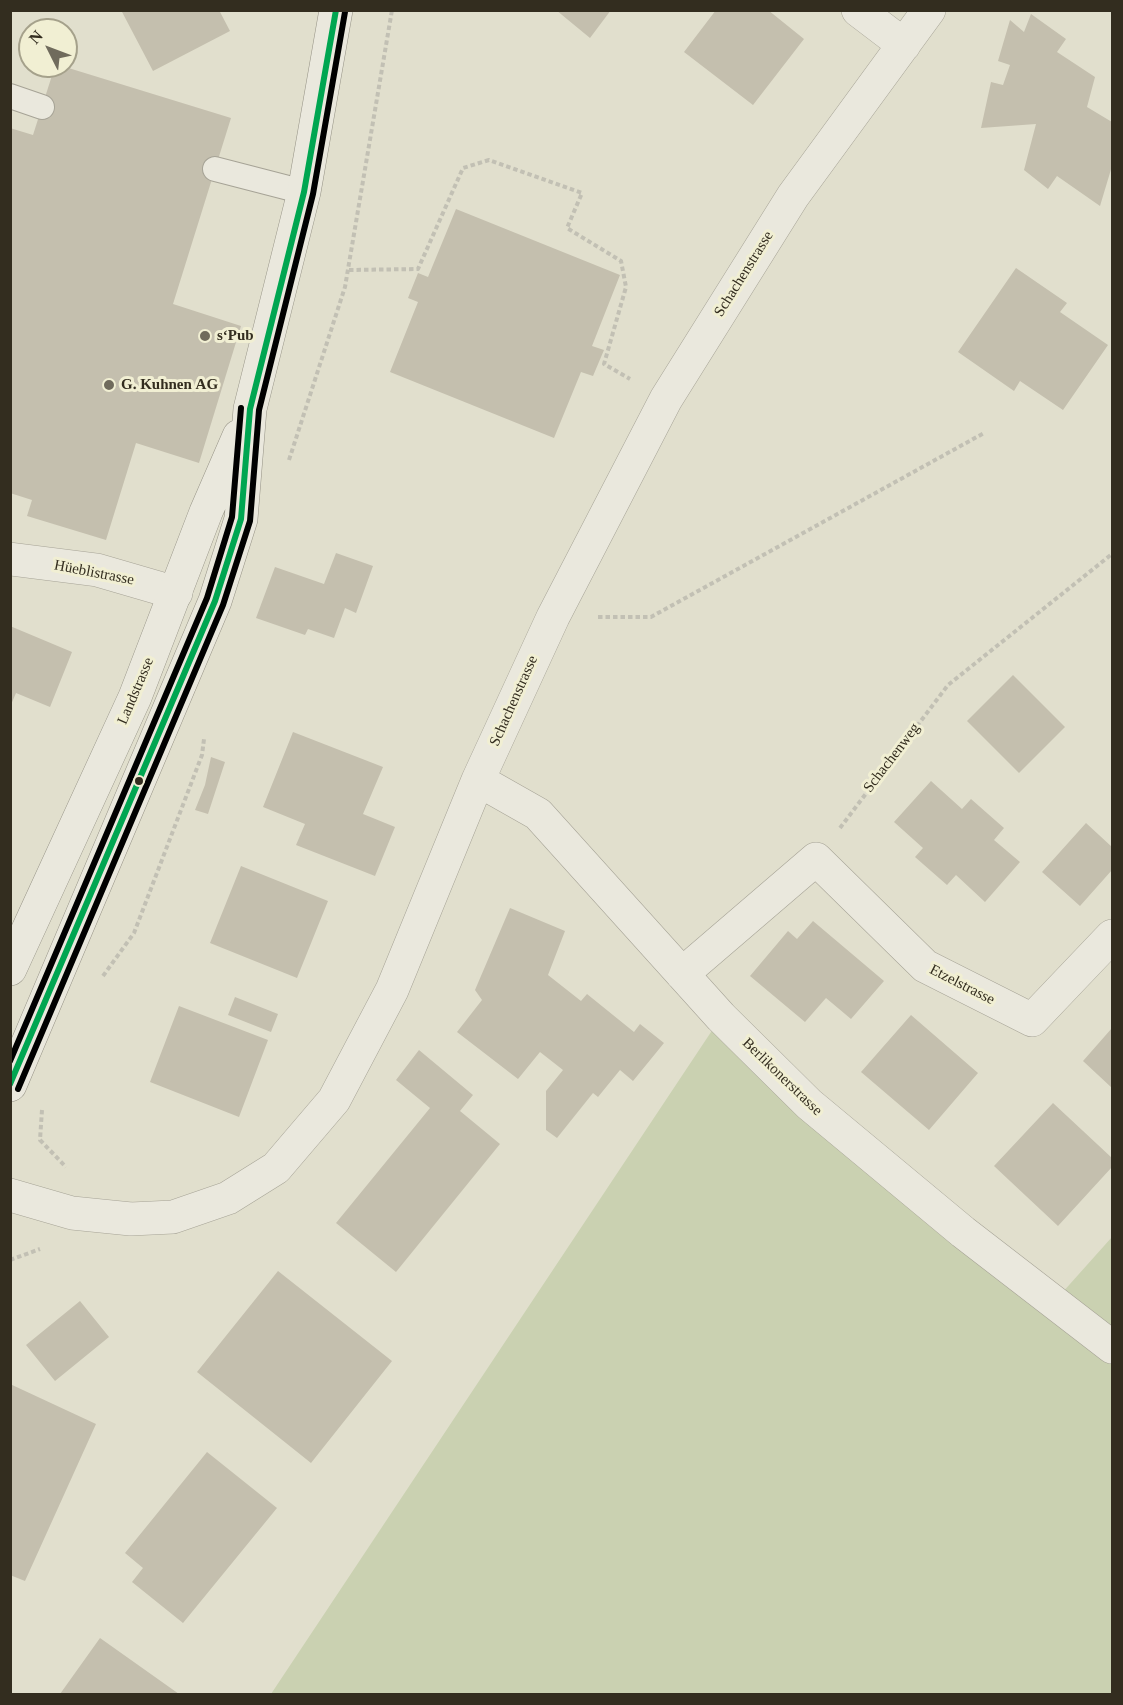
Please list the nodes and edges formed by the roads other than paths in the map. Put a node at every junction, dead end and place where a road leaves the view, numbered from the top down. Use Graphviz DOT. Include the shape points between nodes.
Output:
graph roads {
  1 [pos="336,10"];
  2 [pos="858,10"];
  3 [pos="929,10"];
  4 [pos="904,45"];
  5 [pos="10,96"];
  6 [pos="42,107"];
  7 [pos="215,169"];
  8 [pos="304,192"];
  9 [pos="250,409"];
  10 [pos="10,559"];
  11 [pos="176,593"];
  12 [pos="478,780"];
  13 [pos="1113,936"];
  14 [pos="10,969"];
  15 [pos="682,974"];
  16 [pos="10,1085"];
  17 [pos="10,1195"];
  18 [pos="1113,1347"];
  1 -- 8 [label="street, Landstrasse"];
  2 -- 4 [label="street"];
  3 -- 4 [label="street, Schachenstrasse"];
  4 -- 12 [label="street, Schachenstrasse" via="793,196 666,399 552,617"];
  5 -- 6 [label="lane"];
  7 -- 8 [label="lane"];
  8 -- 9 [label="street, Landstrasse"];
  9 -- 11 [label="street, Landstrasse"];
  9 -- 16 [label="street, Landstrasse" via="240,519 215,601"];
  10 -- 11 [label="street, Hüeblistrasse" via="97,570"];
  11 -- 14 [label="street, Landstrasse" via="135,697"];
  12 -- 15 [label="street, Berlikonerstrasse" via="538,814"];
  12 -- 17 [label="street, Schachenstrasse" via="382,1010 334,1100 276,1168 228,1198 173,1217 131,1219 72,1213"];
  13 -- 15 [label="street, Etzelstrasse" via="1032,1020 925,966 816,859"];
  15 -- 18 [label="street, Berlikonerstrasse" via="809,1104 963,1232"];
}
